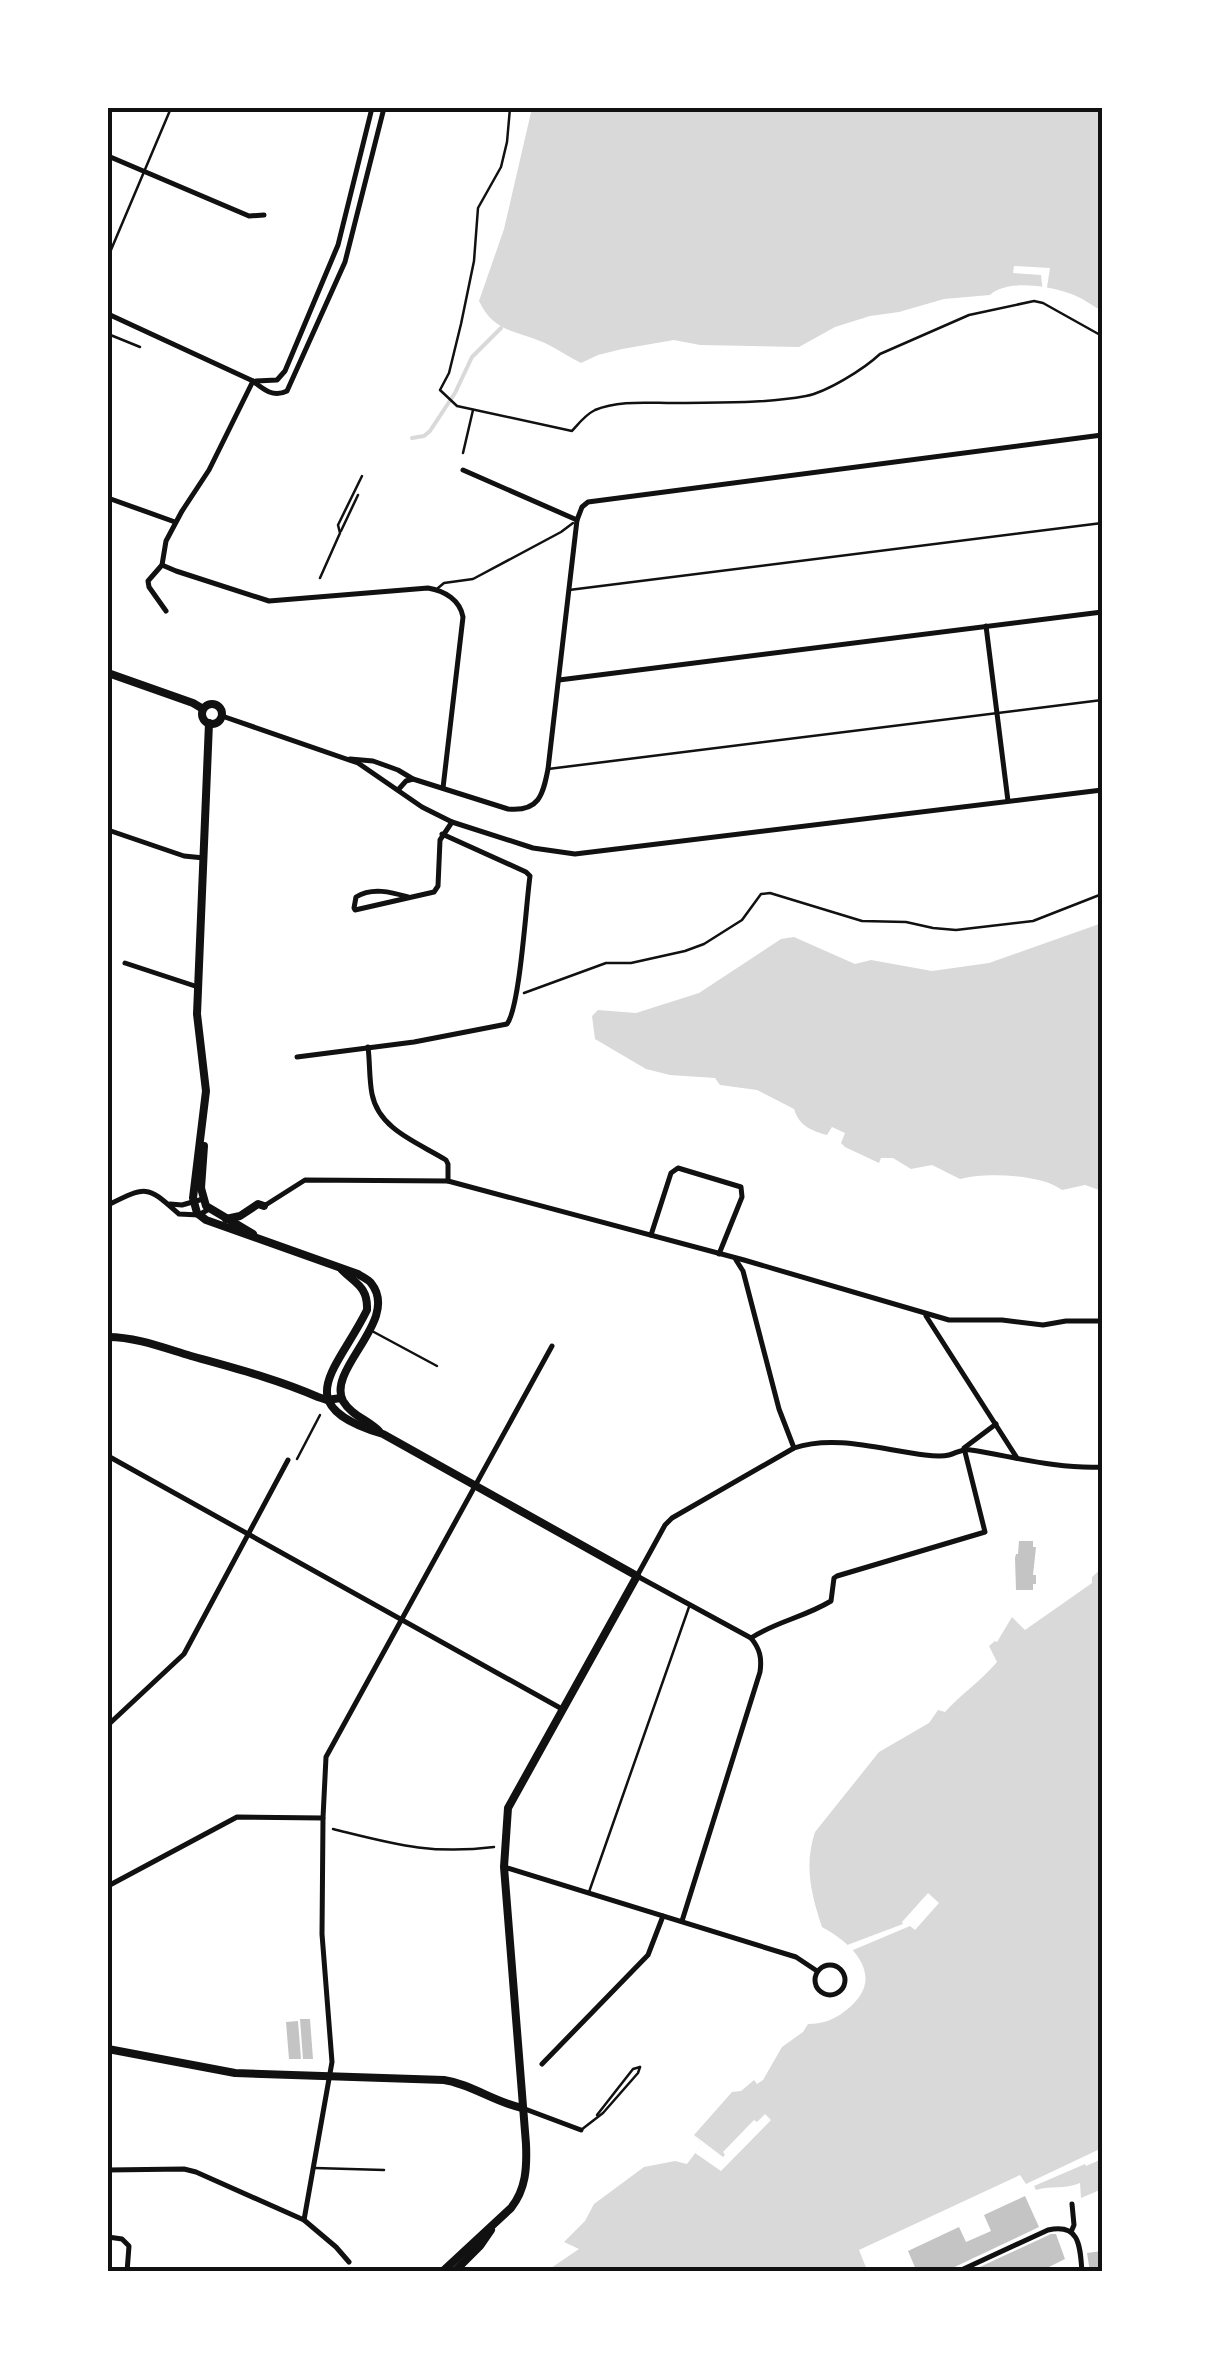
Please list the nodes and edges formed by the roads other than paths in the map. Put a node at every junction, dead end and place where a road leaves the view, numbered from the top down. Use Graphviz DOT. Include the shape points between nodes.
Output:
graph roads {
  1 [pos="172,108"];
  2 [pos="372,108"];
  3 [pos="384,108"];
  4 [pos="108,156"];
  5 [pos="144,172"];
  6 [pos="264,215"];
  7 [pos="108,257"];
  8 [pos="108,314"];
  9 [pos="253,380"];
  10 [pos="1102,435"];
  11 [pos="463,470"];
  12 [pos="108,498"];
  13 [pos="577,520"];
  14 [pos="176,522"];
  15 [pos="1102,523"];
  16 [pos="162,564"];
  17 [pos="438,590"];
  18 [pos="569,590"];
  19 [pos="166,611"];
  20 [pos="1102,612"];
  21 [pos="986,625"];
  22 [pos="108,673"];
  23 [pos="559,680"];
  24 [pos="1102,700"];
  25 [pos="203,709"];
  26 [pos="996,714"];
  27 [pos="222,716"];
  28 [pos="209,723"];
  29 [pos="350,759"];
  30 [pos="548,769"];
  31 [pos="414,778"];
  32 [pos="442,788"];
  33 [pos="398,790"];
  34 [pos="1102,790"];
  35 [pos="1008,802"];
  36 [pos="452,822"];
  37 [pos="108,830"];
  38 [pos="442,834"];
  39 [pos="204,858"];
  40 [pos="408,897"];
  41 [pos="125,963"];
  42 [pos="198,988"];
  43 [pos="368,1046"];
  44 [pos="297,1057"];
  45 [pos="448,1181"];
  46 [pos="170,1204"];
  47 [pos="108,1205"];
  48 [pos="201,1206"];
  49 [pos="264,1206"];
  50 [pos="226,1219"];
  51 [pos="651,1236"];
  52 [pos="261,1238"];
  53 [pos="719,1254"];
  54 [pos="736,1260"];
  55 [pos="342,1270"];
  56 [pos="924,1314"];
  57 [pos="1102,1321"];
  58 [pos="370,1330"];
  59 [pos="108,1338"];
  60 [pos="552,1346"];
  61 [pos="437,1366"];
  62 [pos="341,1398"];
  63 [pos="327,1400"];
  64 [pos="996,1424"];
  65 [pos="382,1434"];
  66 [pos="794,1448"];
  67 [pos="964,1448"];
  68 [pos="108,1456"];
  69 [pos="1019,1460"];
  70 [pos="290,1462"];
  71 [pos="1102,1467"];
  72 [pos="476,1486"];
  73 [pos="248,1532"];
  74 [pos="636,1576"];
  75 [pos="690,1606"];
  76 [pos="402,1620"];
  77 [pos="750,1638"];
  78 [pos="562,1709"];
  79 [pos="108,1725"];
  80 [pos="323,1818"];
  81 [pos="504,1868"];
  82 [pos="108,1886"];
  83 [pos="588,1893"];
  84 [pos="663,1916"];
  85 [pos="682,1922"];
  86 [pos="818,1971"];
  87 [pos="108,2050"];
  88 [pos="542,2064"];
  89 [pos="330,2075"];
  90 [pos="522,2108"];
  91 [pos="596,2116"];
  92 [pos="581,2130"];
  93 [pos="313,2168"];
  94 [pos="108,2170"];
  95 [pos="384,2170"];
  96 [pos="1072,2204"];
  97 [pos="304,2220"];
  98 [pos="498,2221"];
  99 [pos="1071,2232"];
  100 [pos="108,2237"];
  101 [pos="349,2262"];
  102 [pos="128,2272"];
  103 [pos="442,2272"];
  104 [pos="454,2272"];
  105 [pos="957,2272"];
  106 [pos="1082,2272"];
  1 -- 5 [label="lane"];
  2 -- 9 [label="street" via="338,245 285,371 277,380"];
  3 -- 9 [label="street" via="345,262 292,383 280,394"];
  4 -- 5 [label="street"];
  5 -- 6 [label="street" via="250,216"];
  5 -- 7 [label="lane"];
  8 -- 9 [label="street"];
  9 -- 14 [label="street"];
  10 -- 13 [label="street" via="595,500"];
  11 -- 13 [label="street"];
  12 -- 14 [label="street"];
  13 -- 17 [label="lane"];
  13 -- 18 [label="street"];
  14 -- 16 [label="street"];
  15 -- 18 [label="lane"];
  16 -- 17 [label="street" via="269,600"];
  16 -- 19 [label="street" via="148,580"];
  17 -- 32 [label="street" via="458,602 463,617"];
  18 -- 23 [label="street"];
  20 -- 21 [label="street"];
  21 -- 23 [label="street"];
  21 -- 26 [label="street"];
  22 -- 25 [label="main road"];
  23 -- 30 [label="street"];
  24 -- 26 [label="lane"];
  25 -- 27 [label="main road" via="216,704"];
  25 -- 28 [label="main road"];
  26 -- 30 [label="lane"];
  26 -- 35 [label="street"];
  27 -- 28 [label="main road"];
  27 -- 29 [label="street"];
  28 -- 39 [label="main road"];
  29 -- 31 [label="street"];
  29 -- 33 [label="street"];
  30 -- 32 [label="street" via="540,798 529,808"];
  31 -- 32 [label="street"];
  31 -- 33 [label="street"];
  33 -- 36 [label="street"];
  34 -- 35 [label="street"];
  35 -- 36 [label="street" via="593,854 533,848"];
  36 -- 38 [label="street"];
  37 -- 39 [label="street"];
  38 -- 40 [label="street" via="436,890"];
  38 -- 43 [label="street" via="530,876 512,1017 507,1024"];
  39 -- 42 [label="main road"];
  40 -- 40 [label="street" via="356,910 354,906 366,892"];
  41 -- 42 [label="street"];
  42 -- 48 [label="main road" via="206,1088"];
  43 -- 44 [label="street"];
  43 -- 45 [label="street" via="376,1108 411,1142 446,1160"];
  45 -- 49 [label="street" via="303,1181"];
  45 -- 51 [label="street"];
  46 -- 47 [label="street" via="140,1191"];
  46 -- 48 [label="street"];
  46 -- 48 [label="street" via="179,1214"];
  48 -- 50 [label="main road"];
  48 -- 52 [label="main road" via="220,1226"];
  49 -- 50 [label="main road"];
  50 -- 52 [label="main road"];
  51 -- 53 [label="street"];
  51 -- 53 [label="street" via="678,1168 741,1187"];
  52 -- 55 [label="main road"];
  53 -- 54 [label="street"];
  54 -- 56 [label="street"];
  54 -- 66 [label="street"];
  55 -- 58 [label="main road" via="372,1283 377,1297"];
  55 -- 63 [label="main road" via="364,1289 368,1310 331,1376"];
  56 -- 57 [label="street" via="1044,1325"];
  56 -- 64 [label="street"];
  58 -- 61 [label="lane"];
  58 -- 62 [label="main road" via="341,1381"];
  59 -- 63 [label="main road" via="158,1346"];
  60 -- 72 [label="street"];
  62 -- 63 [label="main road"];
  62 -- 65 [label="main road"];
  63 -- 65 [label="main road" via="338,1415"];
  64 -- 67 [label="street"];
  64 -- 69 [label="street"];
  65 -- 72 [label="main road"];
  66 -- 67 [label="street" via="825,1442 936,1456"];
  66 -- 74 [label="street" via="672,1518"];
  67 -- 69 [label="street"];
  67 -- 77 [label="street" via="984,1532 838,1576 831,1602"];
  68 -- 73 [label="street"];
  69 -- 71 [label="street"];
  70 -- 73 [label="street"];
  72 -- 74 [label="main road"];
  72 -- 76 [label="street"];
  73 -- 76 [label="street"];
  73 -- 79 [label="street" via="184,1654"];
  74 -- 75 [label="street"];
  74 -- 78 [label="main road"];
  75 -- 77 [label="street"];
  75 -- 83 [label="lane"];
  76 -- 78 [label="street"];
  76 -- 80 [label="street" via="326,1756"];
  77 -- 85 [label="street" via="760,1652 760,1672"];
  78 -- 81 [label="main road" via="508,1808"];
  80 -- 82 [label="street" via="237,1817"];
  80 -- 89 [label="street"];
  81 -- 83 [label="street"];
  81 -- 90 [label="main road"];
  83 -- 84 [label="street"];
  84 -- 85 [label="street"];
  84 -- 88 [label="street" via="648,1955"];
  85 -- 86 [label="street" via="796,1957"];
  86 -- 86 [label="street" via="839,1967 844,1987 834,1995 821,1992"];
  87 -- 89 [label="main road" via="234,2072"];
  89 -- 90 [label="main road" via="452,2081"];
  89 -- 93 [label="street"];
  90 -- 92 [label="street"];
  90 -- 98 [label="main road" via="525,2176 519,2197"];
  91 -- 91 [label="lane" via="633,2069 640,2067 603,2113"];
  91 -- 92 [label="lane"];
  93 -- 95 [label="lane"];
  93 -- 97 [label="street"];
  94 -- 97 [label="street" via="192,2170"];
  96 -- 99 [label="street"];
  97 -- 101 [label="street"];
  98 -- 103 [label="main road"];
  98 -- 104 [label="main road"];
  99 -- 105 [label="street" via="1048,2230"];
  99 -- 106 [label="street"];
  100 -- 102 [label="street" via="129,2246"];
}
